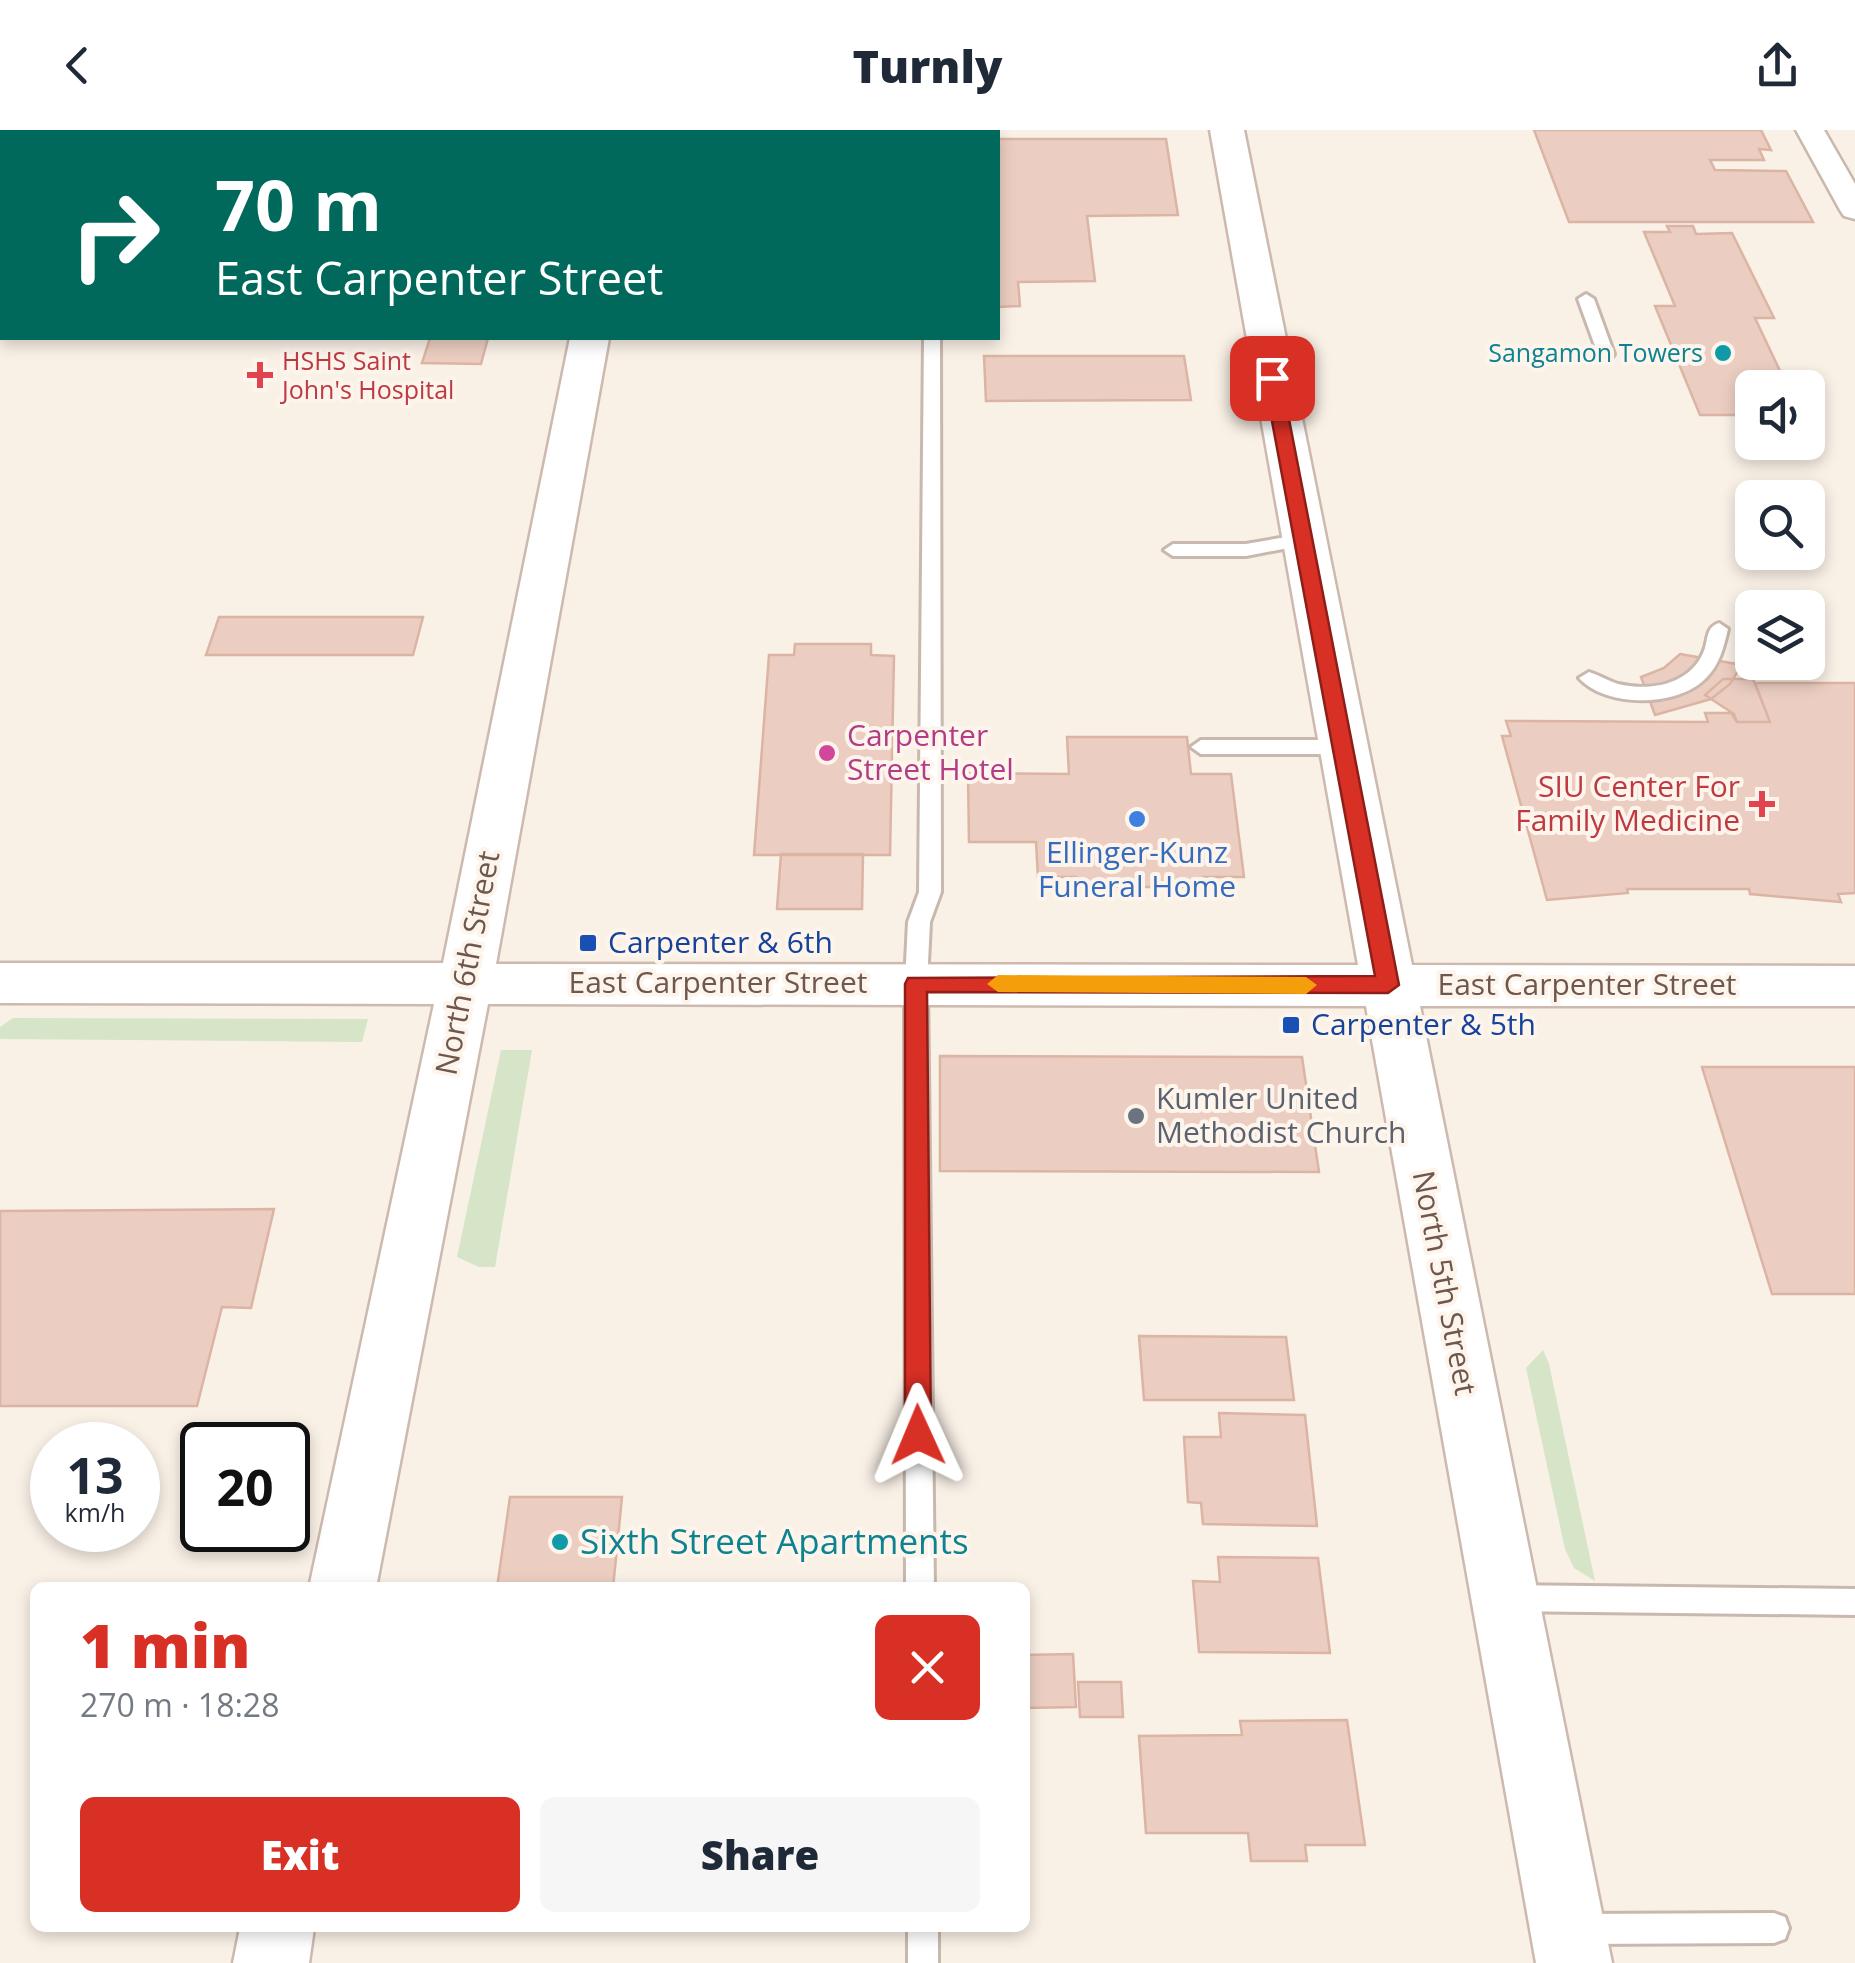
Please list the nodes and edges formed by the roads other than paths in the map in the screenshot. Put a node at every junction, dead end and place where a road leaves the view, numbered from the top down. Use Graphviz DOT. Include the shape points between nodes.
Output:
graph roads {
  1 [pos="1226,130"];
  2 [pos="1810,130"];
  3 [pos="1855,210"];
  4 [pos="1586,300"];
  5 [pos="589,340"];
  6 [pos="932,340"];
  7 [pos="1606,354"];
  8 [pos="1303,540"];
  9 [pos="1173,550"];
  10 [pos="1719,629"];
  11 [pos="1590,678"];
  12 [pos="1201,747"];
  13 [pos="1342,747"];
  14 [pos="464,982"];
  15 [pos="0,983"];
  16 [pos="916,984"];
  17 [pos="1388,985"];
  18 [pos="1855,986"];
  19 [pos="343,1582"];
  20 [pos="920,1582"];
  21 [pos="1504,1598"];
  22 [pos="1855,1602"];
  23 [pos="1774,1928"];
  24 [pos="276,1932"];
  25 [pos="924,1932"];
  26 [pos="1571,1946"];
  27 [pos="270,1963"];
  28 [pos="924,1963"];
  1 -- 8 [label="main road, North 5th Street"];
  2 -- 3 [label="street"];
  4 -- 7 [label="lane"];
  5 -- 14 [label="main road, North 6th Street"];
  6 -- 16 [label="lane" via="930,892 919,922"];
  8 -- 9 [label="lane" via="1246,550"];
  8 -- 13 [label="main road, North 5th Street"];
  10 -- 11 [label="lane" via="1701,672 1679,687 1606,690"];
  12 -- 13 [label="lane"];
  13 -- 17 [label="main road, North 5th Street"];
  14 -- 15 [label="main road, East Carpenter Street"];
  14 -- 16 [label="main road, East Carpenter Street"];
  14 -- 19 [label="main road, North 6th Street"];
  16 -- 17 [label="main road, East Carpenter Street"];
  16 -- 20 [label="lane"];
  17 -- 18 [label="main road, East Carpenter Street"];
  17 -- 21 [label="main road, North 5th Street"];
  21 -- 22 [label="lane"];
  21 -- 26 [label="main road, North 5th Street"];
  23 -- 26 [label="lane"];
  24 -- 27 [label="main road"];
  25 -- 28 [label="lane"];
}
